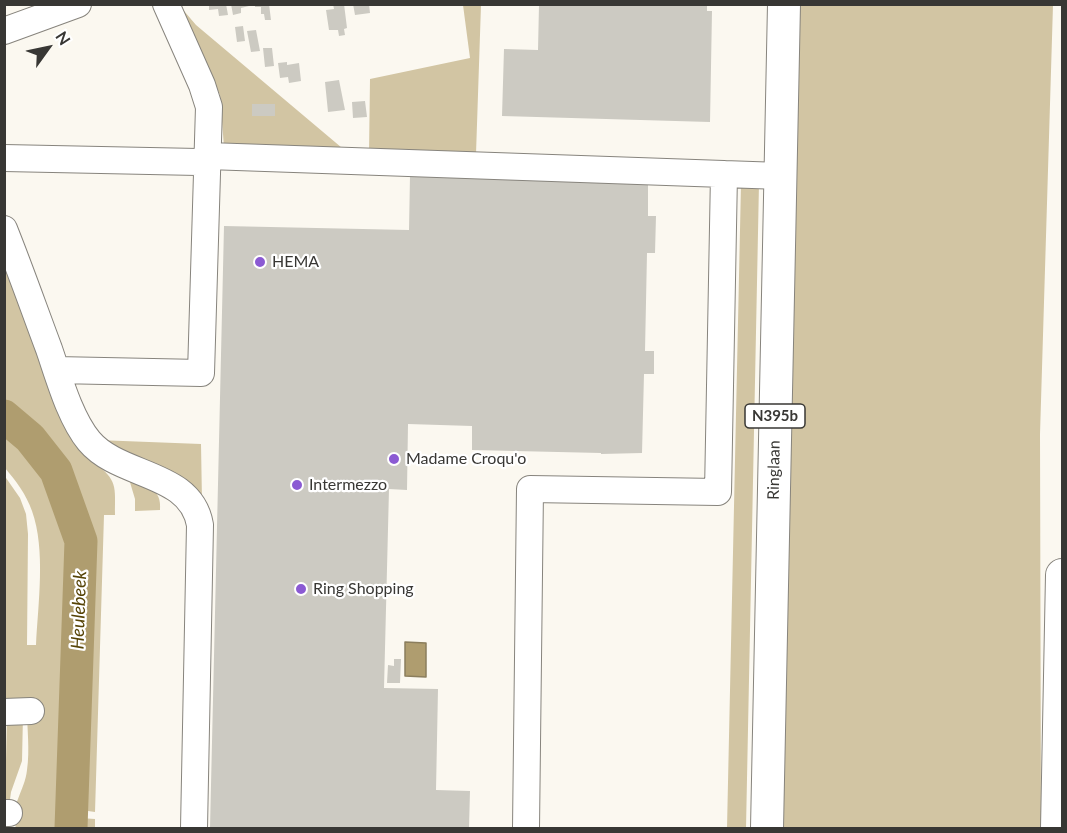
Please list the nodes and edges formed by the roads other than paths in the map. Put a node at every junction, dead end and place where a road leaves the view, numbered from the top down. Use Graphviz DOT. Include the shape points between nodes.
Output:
graph roads {
  1 [pos="78,4"];
  2 [pos="166,4"];
  3 [pos="784,4"];
  4 [pos="4,31"];
  5 [pos="208,156"];
  6 [pos="4,159"];
  7 [pos="724,174"];
  8 [pos="781,176"];
  9 [pos="4,229"];
  10 [pos="56,370"];
  11 [pos="1062,575"];
  12 [pos="31,711"];
  13 [pos="4,712"];
  14 [pos="194,828"];
  15 [pos="526,828"];
  16 [pos="767,828"];
  17 [pos="1057,828"];
  1 -- 4 [label="street"];
  2 -- 5 [label="street" via="207,96"];
  3 -- 8 [label="main road, Ringlaan / N395b"];
  5 -- 6 [label="street" via="198,162"];
  5 -- 7 [label="street"];
  5 -- 10 [label="street" via="201,373"];
  7 -- 8 [label="street"];
  7 -- 15 [label="street" via="718,492 530,489"];
  8 -- 16 [label="main road, Ringlaan / N395b"];
  9 -- 10 [label="street"];
  10 -- 14 [label="street" via="75,418 90,442 114,462 165,482 188,497 199,515"];
  11 -- 17 [label="main road"];
  12 -- 13 [label="street"];
}
